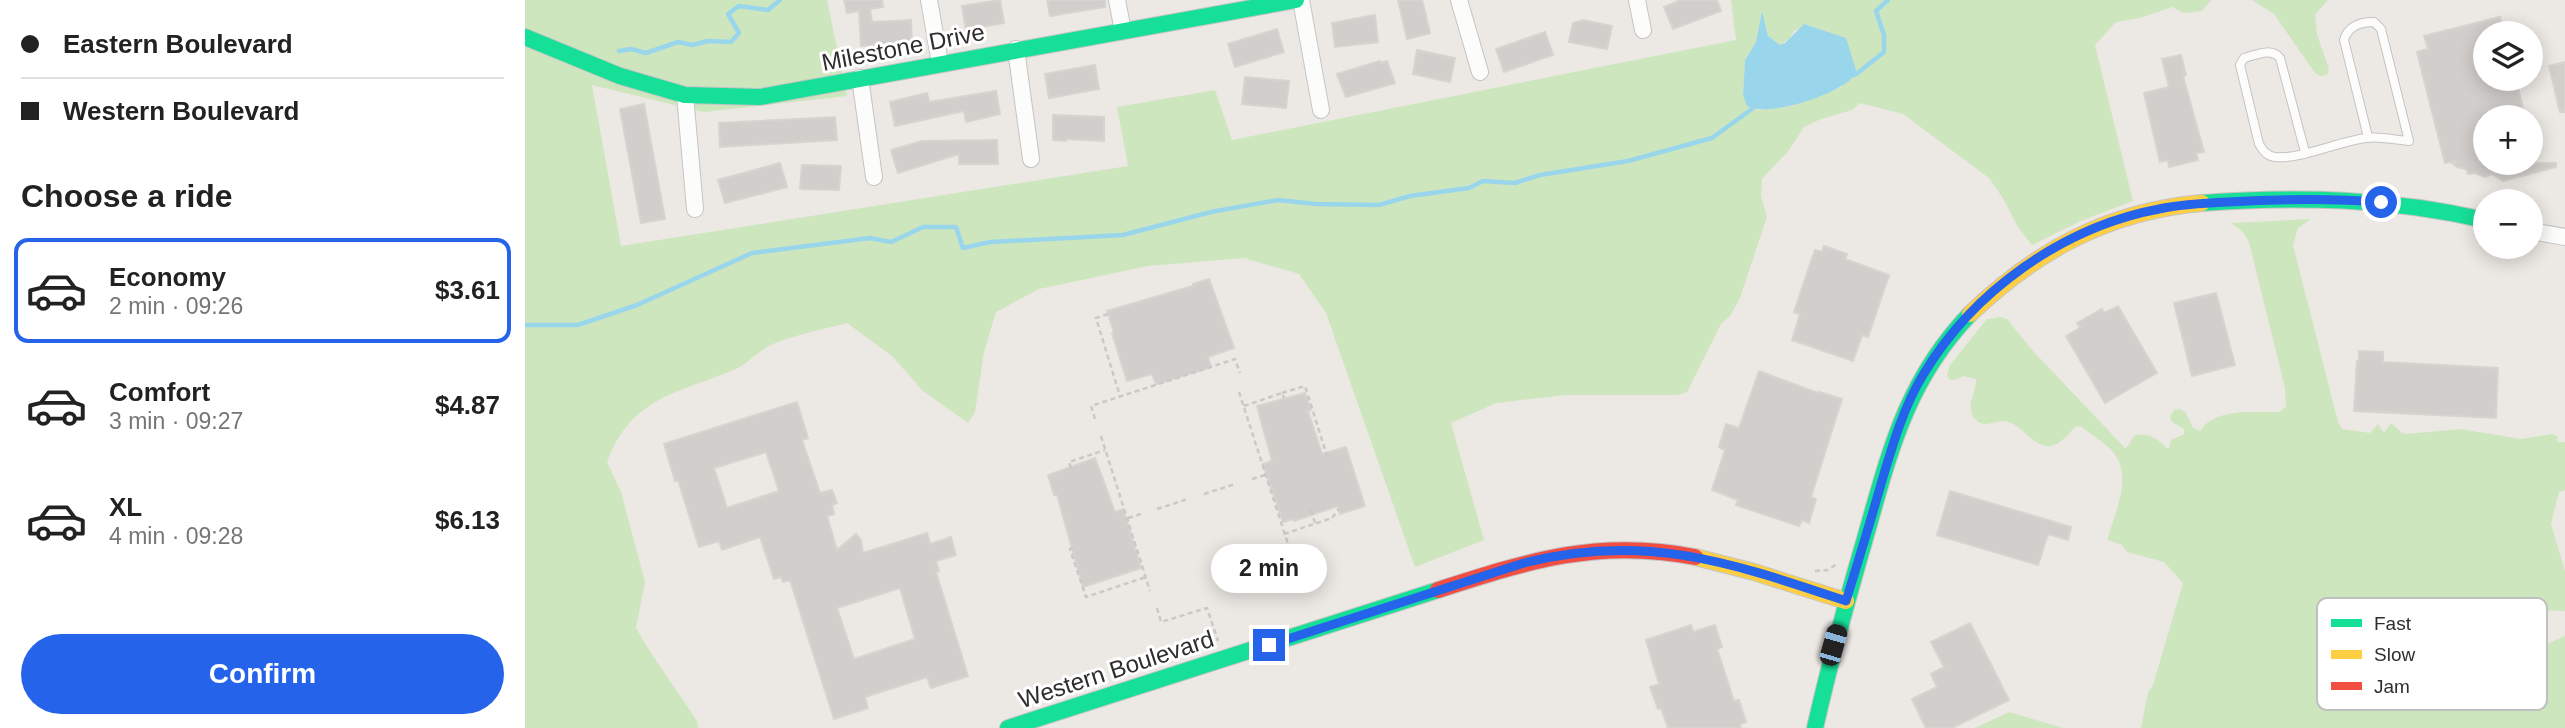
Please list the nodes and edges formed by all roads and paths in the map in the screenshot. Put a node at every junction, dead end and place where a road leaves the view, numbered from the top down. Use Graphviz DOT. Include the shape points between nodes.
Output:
graph roads {
  1 [pos="929,0"];
  2 [pos="1117,0"];
  3 [pos="1299,0"];
  4 [pos="1459,0"];
  5 [pos="1637,0"];
  6 [pos="1643,30"];
  7 [pos="1123,31"];
  8 [pos="525,37"];
  9 [pos="1016,49"];
  10 [pos="940,62"];
  11 [pos="1480,72"];
  12 [pos="860,78"];
  13 [pos="685,95"];
  14 [pos="1321,110"];
  15 [pos="2368,137"];
  16 [pos="2305,152"];
  17 [pos="1031,159"];
  18 [pos="874,177"];
  19 [pos="695,209"];
  20 [pos="2473,217"];
  21 [pos="2543,233"];
  22 [pos="2565,237"];
  23 [pos="1108,314"];
  24 [pos="1240,373"];
  25 [pos="1239,391"];
  26 [pos="1282,393"];
  27 [pos="1121,396"];
  28 [pos="1284,398"];
  29 [pos="1244,406"];
  30 [pos="1095,419"];
  31 [pos="1101,436"];
  32 [pos="1105,450"];
  33 [pos="1327,456"];
  34 [pos="1071,468"];
  35 [pos="1266,475"];
  36 [pos="1251,479"];
  37 [pos="1235,484"];
  38 [pos="1205,494"];
  39 [pos="1188,499"];
  40 [pos="1157,509"];
  41 [pos="1339,509"];
  42 [pos="1311,510"];
  43 [pos="1141,514"];
  44 [pos="1127,519"];
  45 [pos="1315,524"];
  46 [pos="1285,534"];
  47 [pos="1289,547"];
  48 [pos="1073,548"];
  49 [pos="1841,558"];
  50 [pos="1809,570"];
  51 [pos="1146,577"];
  52 [pos="1150,591"];
  53 [pos="1846,601"];
  54 [pos="1157,608"];
  55 [pos="1218,641"];
  56 [pos="1008,728"];
  57 [pos="1815,728"];
  1 -- 10 [label="street"];
  2 -- 7 [label="street"];
  3 -- 7 [label="street, Milestone Drive"];
  3 -- 14 [label="street"];
  4 -- 11 [label="street"];
  5 -- 6 [label="street"];
  7 -- 9 [label="street, Milestone Drive"];
  8 -- 13 [label="street, Milestone Drive" via="620,76"];
  9 -- 10 [label="street, Milestone Drive"];
  9 -- 17 [label="street"];
  10 -- 12 [label="street, Milestone Drive"];
  12 -- 13 [label="street, Milestone Drive" via="760,97"];
  12 -- 18 [label="street"];
  13 -- 19 [label="street"];
  15 -- 15 [label="lane" via="2409,141 2381,29 2374,22 2353,27 2344,40"];
  15 -- 16 [label="lane"];
  16 -- 16 [label="lane" via="2280,58 2270,51 2244,58 2239,65 2241,75 2264,152 2273,157"];
  20 -- 53 [label="street" via="2424,207 2330,198 2199,202 2117,220 2060,244 1979,305 1922,376 1897,431"];
  21 -- 22 [label="street"];
  23 -- 27 [label="path" via="1096,318"];
  24 -- 27 [label="path" via="1235,359"];
  25 -- 29 [label="path"];
  26 -- 28 [label="path"];
  26 -- 29 [label="path"];
  26 -- 33 [label="path" via="1305,386"];
  27 -- 30 [label="path" via="1091,406"];
  29 -- 35 [label="path"];
  31 -- 32 [label="path"];
  32 -- 34 [label="path" via="1069,461"];
  32 -- 44 [label="path"];
  35 -- 36 [label="path"];
  35 -- 46 [label="path"];
  37 -- 38 [label="path"];
  39 -- 40 [label="path"];
  41 -- 45 [label="path" via="1332,518"];
  42 -- 45 [label="path"];
  43 -- 44 [label="path"];
  44 -- 51 [label="path"];
  45 -- 46 [label="path"];
  46 -- 47 [label="path"];
  48 -- 51 [label="path" via="1086,597"];
  49 -- 50 [label="path" via="1828,570"];
  51 -- 52 [label="path"];
  53 -- 56 [label="street, Western Boulevard" via="1679,553 1633,549 1555,555"];
  53 -- 57 [label="street"];
  54 -- 55 [label="path" via="1161,622 1207,608"];
}
